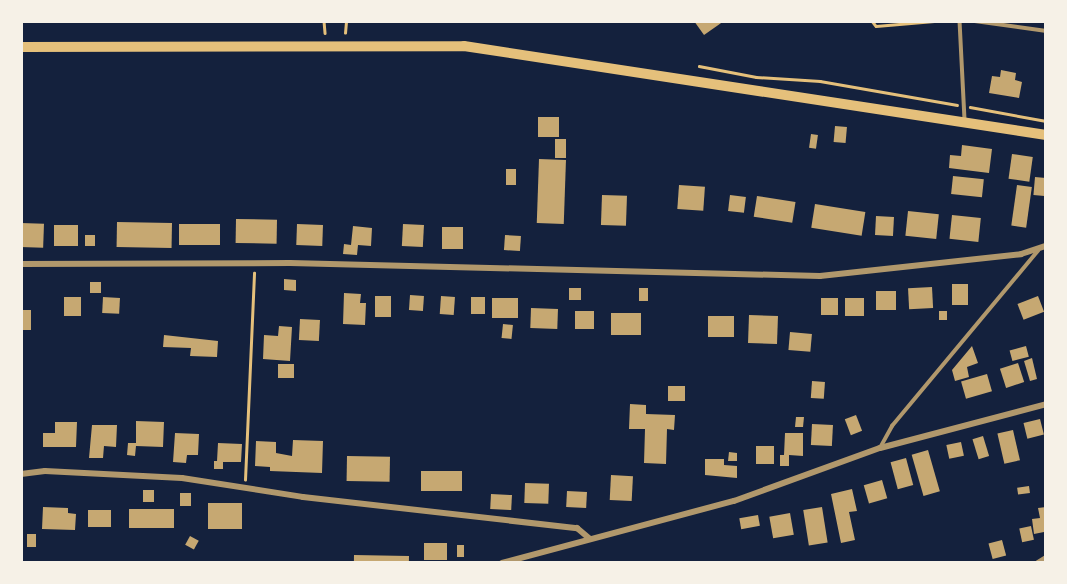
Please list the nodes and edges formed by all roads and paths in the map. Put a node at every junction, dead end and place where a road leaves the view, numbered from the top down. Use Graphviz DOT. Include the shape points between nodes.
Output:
graph roads {
  1 [pos="324,21"];
  2 [pos="346,21"];
  3 [pos="872,21"];
  4 [pos="934,21"];
  5 [pos="960,21"];
  6 [pos="975,21"];
  7 [pos="1046,32"];
  8 [pos="325,33"];
  9 [pos="345,33"];
  10 [pos="21,47"];
  11 [pos="699,66"];
  12 [pos="966,106"];
  13 [pos="1046,121"];
  14 [pos="965,122"];
  15 [pos="1046,135"];
  16 [pos="1046,246"];
  17 [pos="1038,251"];
  18 [pos="255,263"];
  19 [pos="21,264"];
  20 [pos="1046,404"];
  21 [pos="880,448"];
  22 [pos="21,474"];
  23 [pos="244,488"];
  24 [pos="590,539"];
  25 [pos="1046,558"];
  26 [pos="502,563"];
  27 [pos="1038,563"];
  1 -- 8 [label="path"];
  2 -- 9 [label="path"];
  3 -- 4 [label="path" via="876,26"];
  5 -- 12 [label="lane"];
  6 -- 7 [label="lane"];
  10 -- 14 [label="main road" via="464,46"];
  11 -- 12 [label="path"];
  12 -- 13 [label="path"];
  12 -- 14 [label="lane"];
  14 -- 15 [label="main road"];
  16 -- 17 [label="street"];
  17 -- 18 [label="street" via="820,276"];
  17 -- 21 [label="lane" via="892,426"];
  18 -- 19 [label="street"];
  18 -- 23 [label="path"];
  20 -- 21 [label="street"];
  21 -- 24 [label="street" via="734,501"];
  22 -- 23 [label="street" via="137,474"];
  23 -- 24 [label="street" via="577,528"];
  24 -- 26 [label="street"];
  25 -- 27 [label="street"];
}
